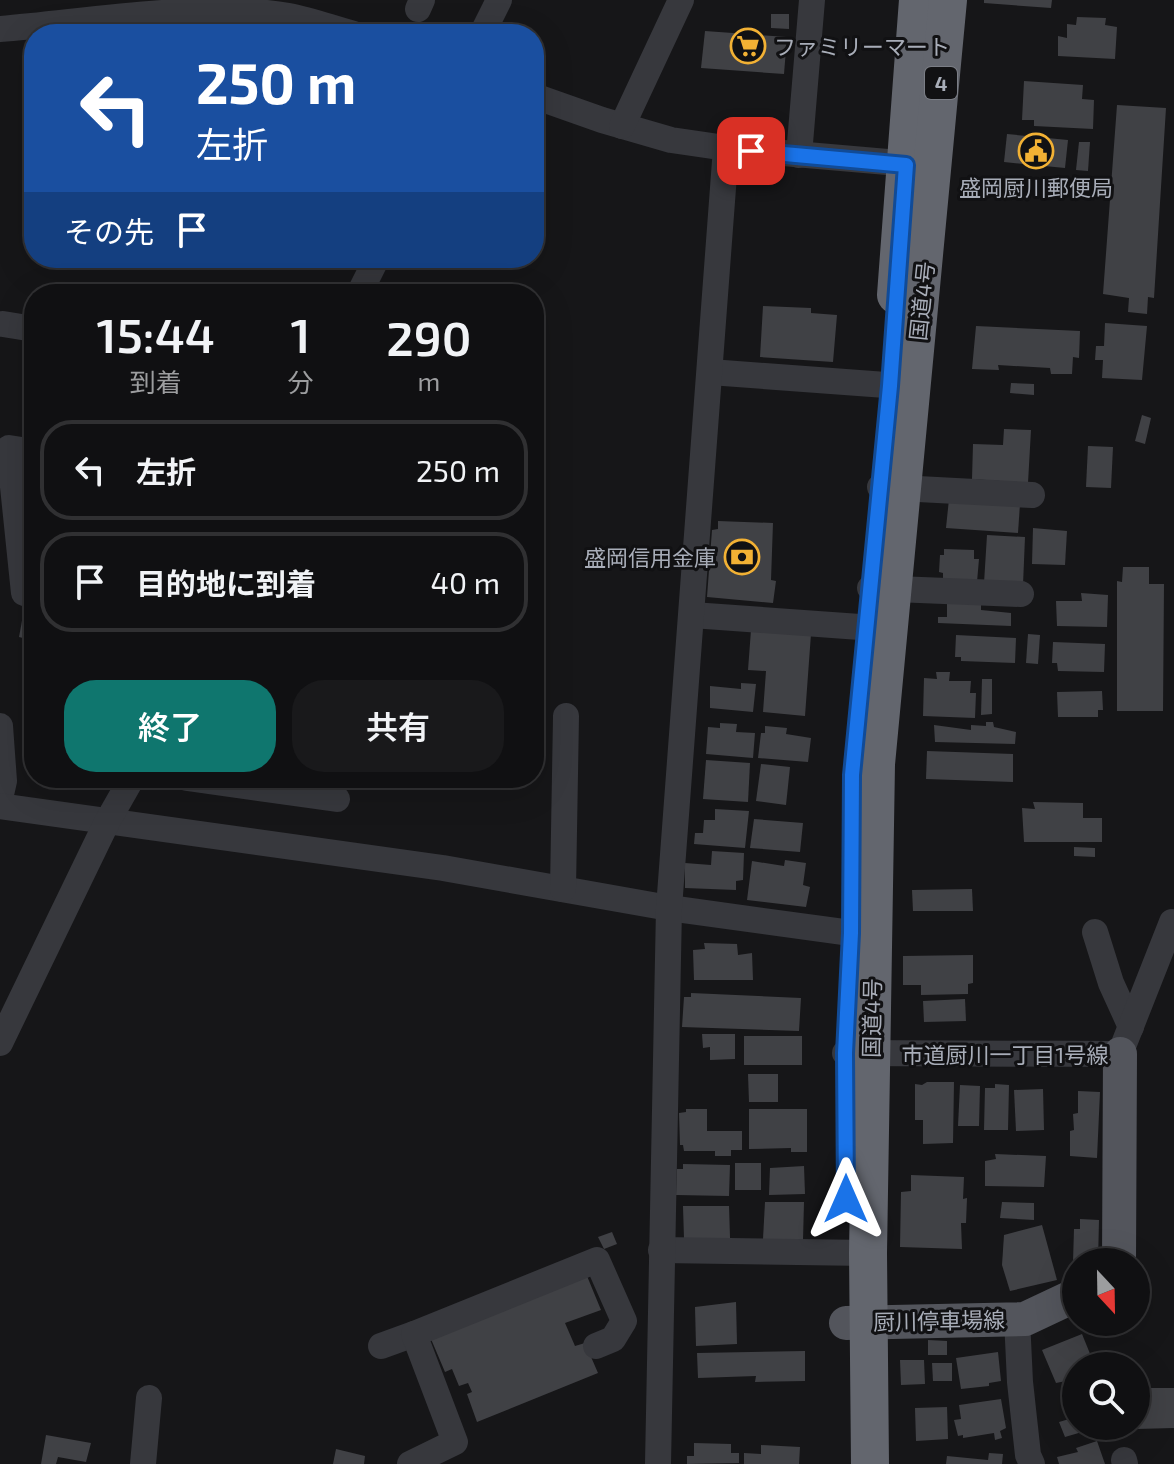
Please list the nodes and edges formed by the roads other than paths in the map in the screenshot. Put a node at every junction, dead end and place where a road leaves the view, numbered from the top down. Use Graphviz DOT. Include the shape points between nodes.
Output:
graph roads {
  1 [pos="499,0"];
  2 [pos="681,0"];
  3 [pos="812,0"];
  4 [pos="918,0"];
  5 [pos="948,0"];
  6 [pos="170,7"];
  7 [pos="39,24"];
  8 [pos="317,24"];
  9 [pos="487,24"];
  10 [pos="24,26"];
  11 [pos="0,29"];
  12 [pos="544,99"];
  13 [pos="622,126"];
  14 [pos="726,148"];
  15 [pos="799,155"];
  16 [pos="920,165"];
  17 [pos="3,324"];
  18 [pos="24,327"];
  19 [pos="710,372"];
  20 [pos="901,387"];
  21 [pos="24,450"];
  22 [pos="891,487"];
  23 [pos="1032,495"];
  24 [pos="24,508"];
  25 [pos="881,588"];
  26 [pos="1021,594"];
  27 [pos="692,615"];
  28 [pos="877,628"];
  29 [pos="566,716"];
  30 [pos="0,726"];
  31 [pos="126,788"];
  32 [pos="258,788"];
  33 [pos="0,799"];
  34 [pos="337,799"];
  35 [pos="0,806"];
  36 [pos="107,822"];
  37 [pos="563,889"];
  38 [pos="669,908"];
  39 [pos="1172,922"];
  40 [pos="1095,932"];
  41 [pos="862,934"];
  42 [pos="1126,1040"];
  43 [pos="0,1043"];
  44 [pos="858,1053"];
  45 [pos="1119,1248"];
  46 [pos="661,1250"];
  47 [pos="857,1253"];
  48 [pos="1062,1302"];
  49 [pos="1017,1319"];
  50 [pos="856,1322"];
  51 [pos="414,1334"];
  52 [pos="381,1346"];
  53 [pos="596,1346"];
  54 [pos="149,1398"];
  55 [pos="143,1464"];
  56 [pos="410,1464"];
  57 [pos="658,1464"];
  58 [pos="844,1464"];
  59 [pos="870,1464"];
  60 [pos="1032,1464"];
  1 -- 9 [label="street"];
  2 -- 13 [label="street"];
  3 -- 15 [label="street"];
  4 -- 16 [label="highway, 国道4号 / 4"];
  5 -- 16 [label="highway, 国道4号 / 4"];
  6 -- 7 [label="street"];
  6 -- 8 [label="street" via="288,16"];
  10 -- 11 [label="street"];
  12 -- 13 [label="street"];
  13 -- 14 [label="street"];
  14 -- 15 [label="street"];
  14 -- 19 [label="street"];
  15 -- 16 [label="street"];
  16 -- 20 [label="highway, 国道4号 / 4"];
  17 -- 18 [label="street"];
  19 -- 20 [label="street"];
  19 -- 27 [label="street"];
  20 -- 22 [label="highway, 国道4号 / 4"];
  21 -- 24 [label="street" via="9,448"];
  22 -- 23 [label="street"];
  22 -- 25 [label="highway, 国道4号 / 4"];
  25 -- 26 [label="street"];
  25 -- 28 [label="highway, 国道4号 / 4"];
  27 -- 28 [label="street"];
  27 -- 38 [label="street"];
  28 -- 41 [label="highway, 国道4号 / 4" via="876,764"];
  29 -- 37 [label="street"];
  30 -- 33 [label="street"];
  31 -- 36 [label="street"];
  32 -- 34 [label="street"];
  35 -- 36 [label="street"];
  36 -- 37 [label="street"];
  36 -- 43 [label="street"];
  37 -- 38 [label="street"];
  38 -- 41 [label="street"];
  38 -- 46 [label="street"];
  39 -- 42 [label="street, 市道厨川一丁目1号線"];
  40 -- 42 [label="street"];
  41 -- 44 [label="highway, 国道4号 / 4"];
  42 -- 44 [label="street, 市道厨川一丁目1号線"];
  42 -- 45 [label="main road"];
  44 -- 47 [label="highway, 国道4号 / 4"];
  46 -- 47 [label="street"];
  46 -- 57 [label="street"];
  47 -- 50 [label="highway, 国道4号 / 4"];
  48 -- 49 [label="main road, 厨川停車場線"];
  49 -- 50 [label="main road, 厨川停車場線"];
  49 -- 60 [label="street"];
  50 -- 58 [label="highway, 国道4号 / 4"];
  50 -- 59 [label="highway, 国道4号 / 4"];
  51 -- 52 [label="street"];
  51 -- 53 [label="street" via="597,1260 624,1321 613,1339"];
  51 -- 56 [label="street" via="455,1442"];
  54 -- 55 [label="street"];
}
